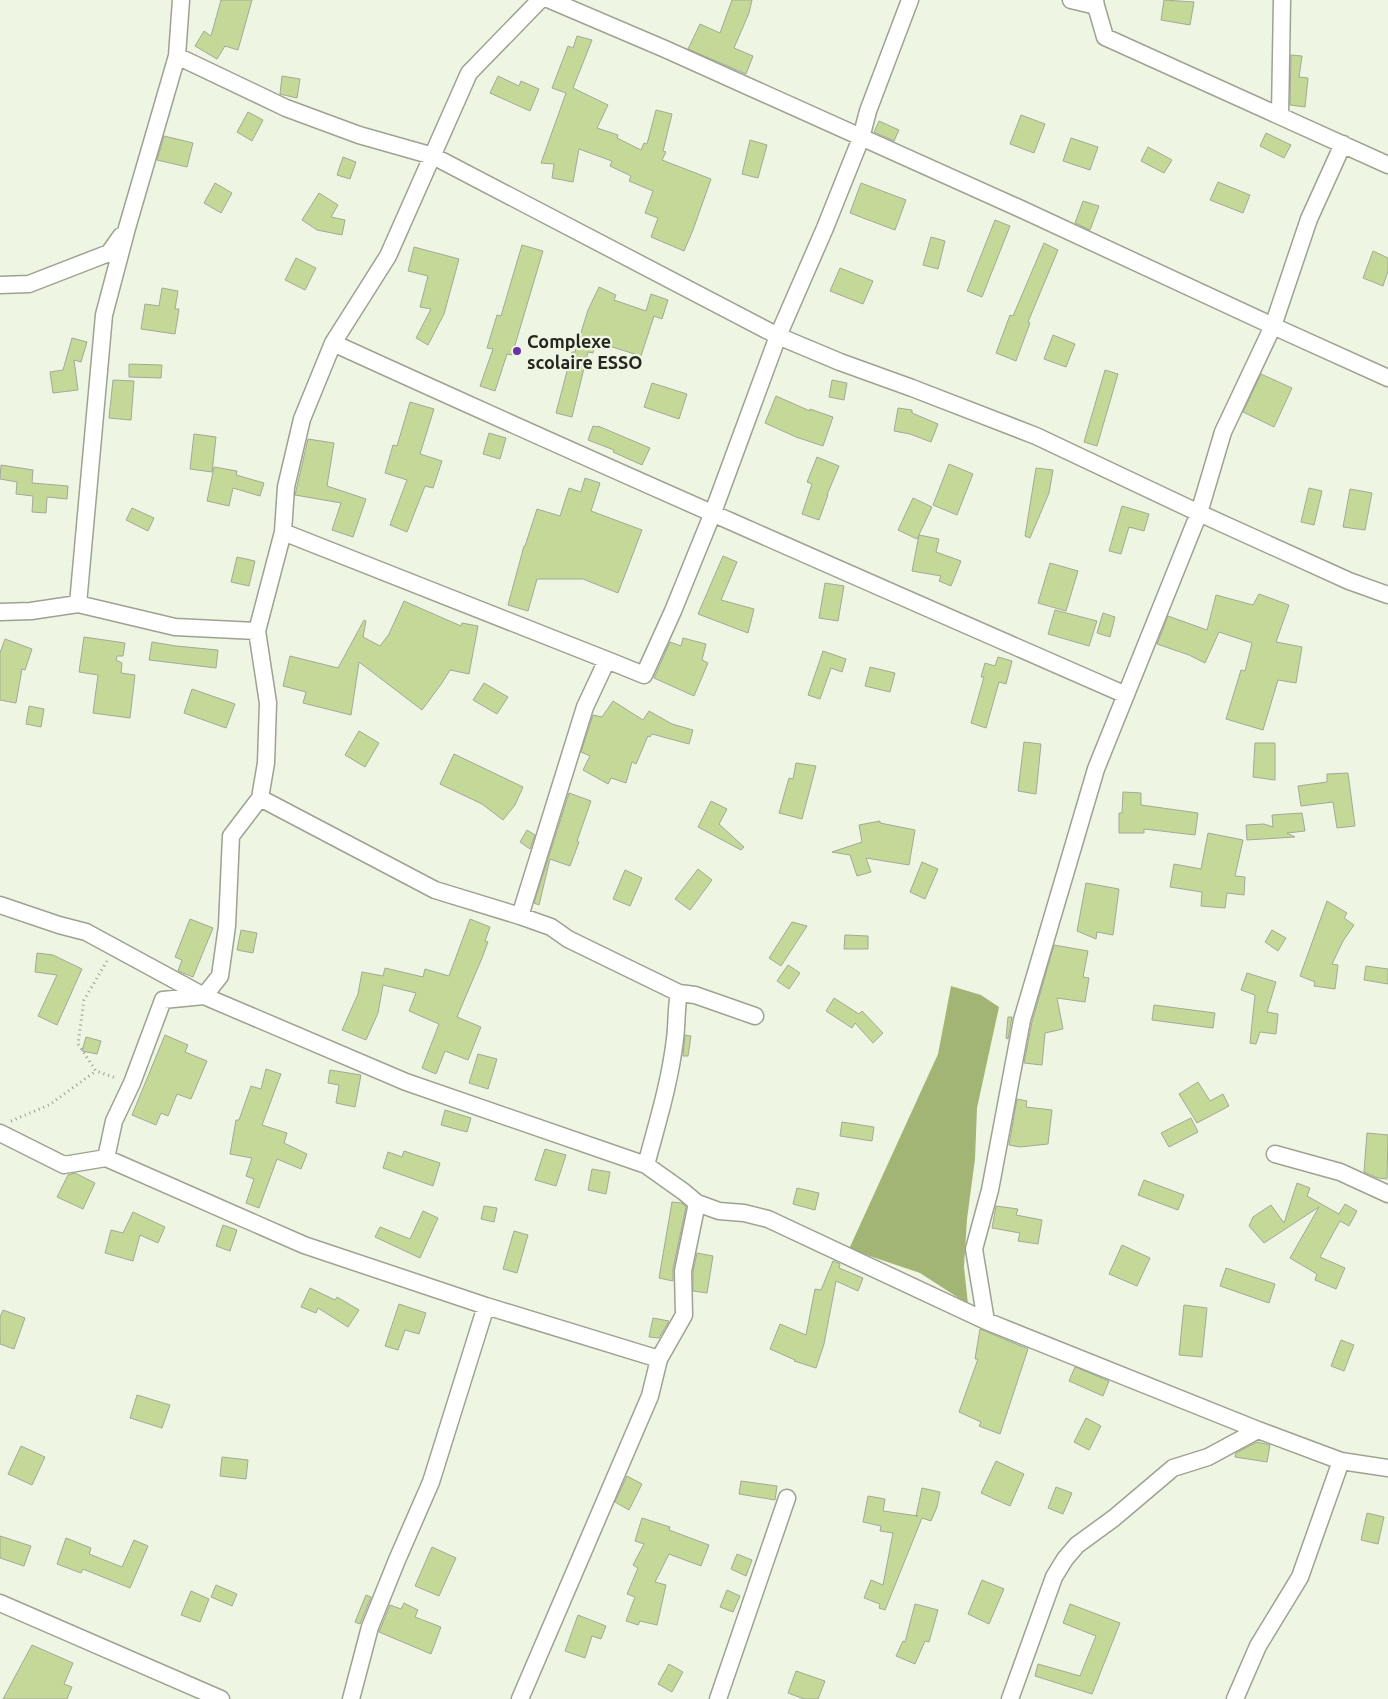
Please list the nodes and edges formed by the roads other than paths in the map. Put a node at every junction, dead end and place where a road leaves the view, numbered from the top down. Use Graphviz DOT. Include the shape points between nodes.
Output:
graph roads {
  1 [pos="181,0"];
  2 [pos="540,0"];
  3 [pos="550,0"];
  4 [pos="910,0"];
  5 [pos="1071,0"];
  6 [pos="1282,0"];
  7 [pos="1096,3"];
  8 [pos="177,56"];
  9 [pos="1280,116"];
  10 [pos="861,138"];
  11 [pos="1343,144"];
  12 [pos="433,156"];
  13 [pos="1388,165"];
  14 [pos="127,228"];
  15 [pos="0,285"];
  16 [pos="1272,326"];
  17 [pos="778,336"];
  18 [pos="333,343"];
  19 [pos="1388,378"];
  20 [pos="1199,513"];
  21 [pos="712,514"];
  22 [pos="283,532"];
  23 [pos="1388,595"];
  24 [pos="78,604"];
  25 [pos="0,612"];
  26 [pos="257,631"];
  27 [pos="607,660"];
  28 [pos="1126,695"];
  29 [pos="260,798"];
  30 [pos="0,905"];
  31 [pos="520,916"];
  32 [pos="679,993"];
  33 [pos="204,996"];
  34 [pos="755,1016"];
  35 [pos="4,1128"];
  36 [pos="1275,1154"];
  37 [pos="106,1158"];
  38 [pos="646,1165"];
  39 [pos="1388,1194"];
  40 [pos="697,1204"];
  41 [pos="486,1306"];
  42 [pos="986,1321"];
  43 [pos="659,1359"];
  44 [pos="1258,1430"];
  45 [pos="1341,1460"];
  46 [pos="1388,1468"];
  47 [pos="788,1498"];
  48 [pos="0,1603"];
  49 [pos="221,1699"];
  50 [pos="351,1699"];
  51 [pos="520,1699"];
  52 [pos="718,1699"];
  53 [pos="1010,1699"];
  54 [pos="1235,1699"];
  1 -- 8 [label="street"];
  2 -- 12 [label="street" via="469,73"];
  3 -- 10 [label="street"];
  4 -- 10 [label="street"];
  5 -- 7 [label="street"];
  6 -- 9 [label="street"];
  7 -- 9 [label="street" via="1105,37"];
  8 -- 12 [label="street" via="286,108 359,135"];
  8 -- 14 [label="street"];
  9 -- 11 [label="street"];
  10 -- 16 [label="street"];
  10 -- 17 [label="street"];
  11 -- 13 [label="street"];
  11 -- 16 [label="street" via="1309,219"];
  12 -- 17 [label="street"];
  12 -- 18 [label="street" via="388,256"];
  14 -- 15 [label="street" via="110,253 29,284"];
  14 -- 24 [label="street" via="104,315"];
  16 -- 19 [label="street"];
  16 -- 20 [label="street" via="1223,432"];
  17 -- 20 [label="street" via="1036,436"];
  17 -- 21 [label="street"];
  18 -- 21 [label="street"];
  18 -- 22 [label="street" via="302,419 286,487"];
  20 -- 23 [label="street" via="1349,581"];
  20 -- 28 [label="street"];
  21 -- 27 [label="street" via="674,611 644,675"];
  21 -- 28 [label="street"];
  22 -- 26 [label="street"];
  22 -- 27 [label="street"];
  24 -- 25 [label="street"];
  24 -- 26 [label="street" via="176,627"];
  26 -- 29 [label="street" via="268,703 266,763"];
  27 -- 31 [label="street" via="585,706"];
  28 -- 42 [label="street" via="1096,770 1022,1020 990,1190 974,1249"];
  29 -- 31 [label="street" via="435,890"];
  29 -- 33 [label="street" via="232,836 227,926 220,976"];
  30 -- 33 [label="street" via="86,932"];
  31 -- 32 [label="street" via="551,927 568,939"];
  32 -- 34 [label="street"];
  32 -- 38 [label="street" via="675,1039"];
  33 -- 37 [label="street" via="163,1000 114,1121"];
  33 -- 38 [label="street" via="406,1082"];
  35 -- 37 [label="street" via="64,1165"];
  36 -- 39 [label="street" via="1340,1172"];
  37 -- 41 [label="street" via="304,1245"];
  38 -- 40 [label="street"];
  40 -- 42 [label="street" via="768,1219"];
  40 -- 43 [label="street" via="683,1271 684,1316"];
  41 -- 43 [label="street"];
  41 -- 50 [label="street" via="431,1482 370,1627"];
  42 -- 44 [label="street"];
  43 -- 51 [label="street" via="650,1396"];
  44 -- 45 [label="street"];
  44 -- 53 [label="street" via="1208,1457 1173,1468 1065,1558 1054,1577"];
  45 -- 46 [label="street"];
  45 -- 54 [label="street" via="1300,1577 1258,1646"];
  47 -- 52 [label="street"];
  48 -- 49 [label="street"];
}
